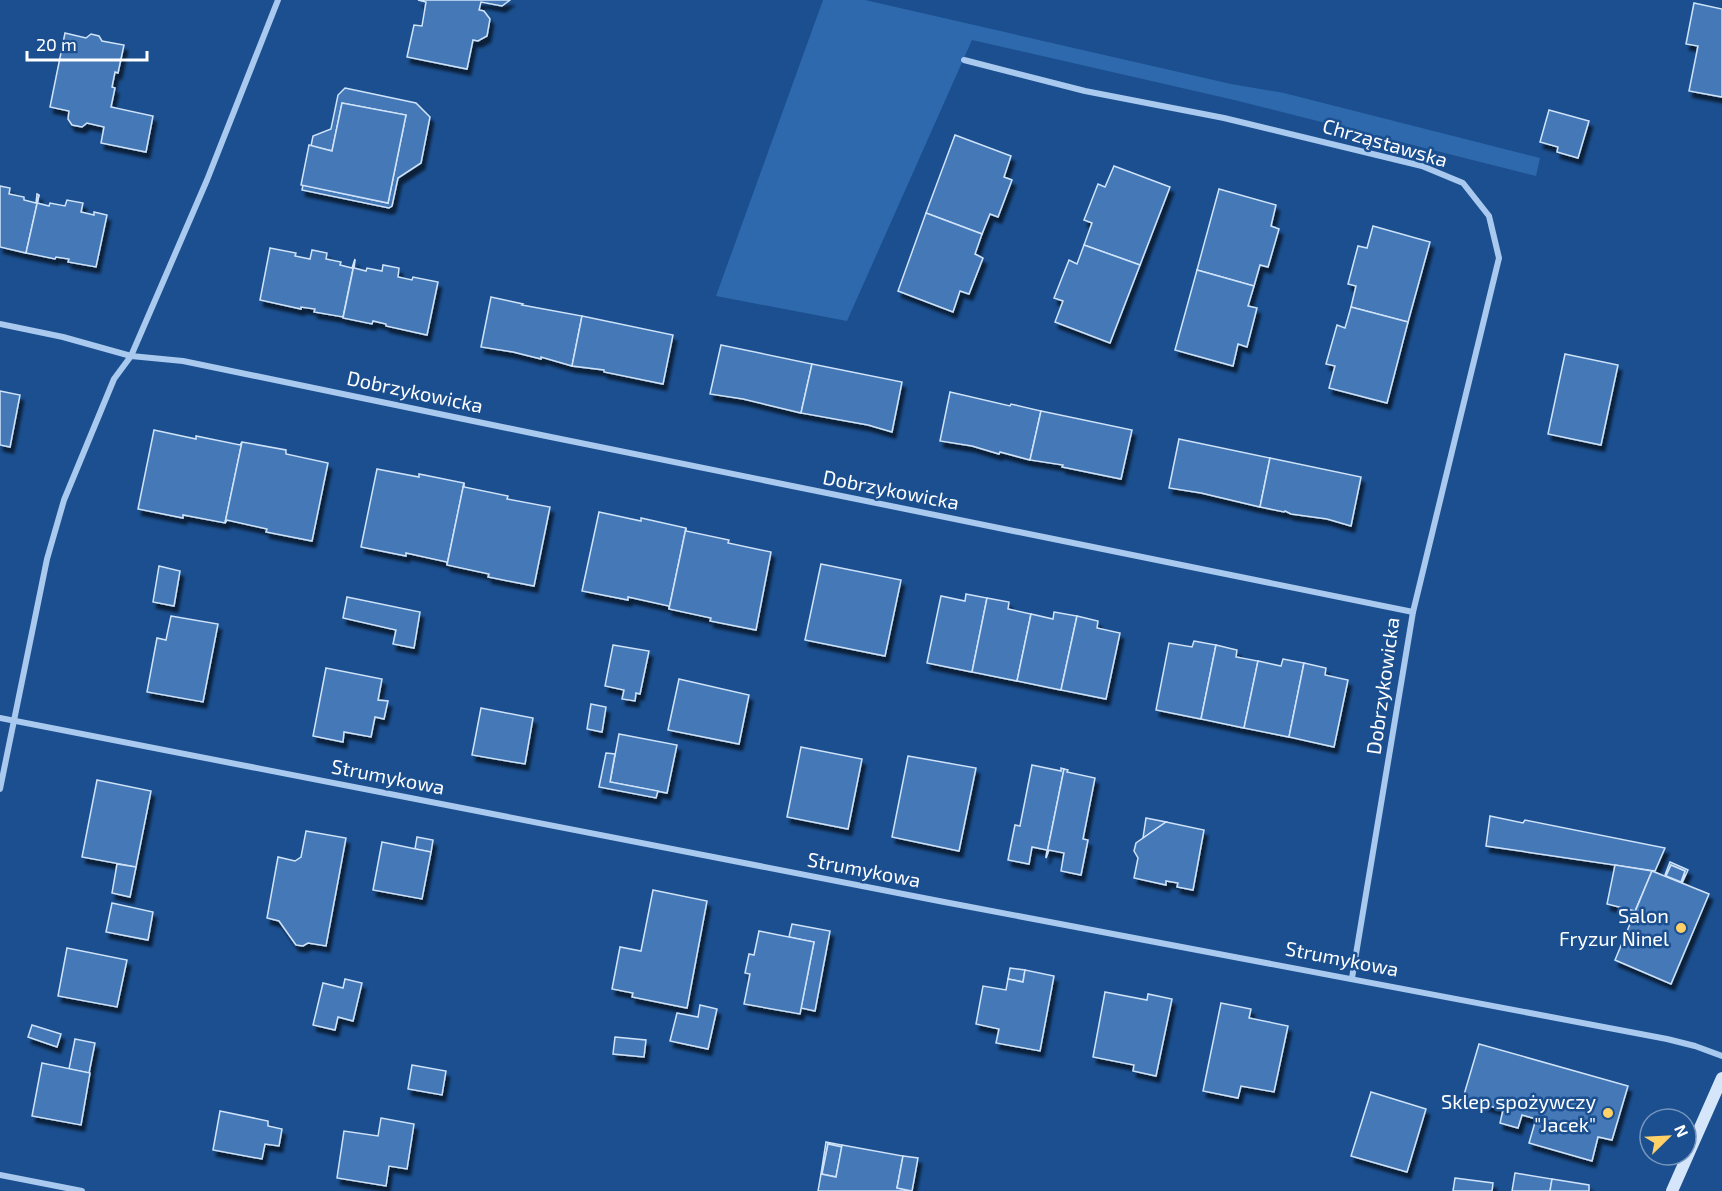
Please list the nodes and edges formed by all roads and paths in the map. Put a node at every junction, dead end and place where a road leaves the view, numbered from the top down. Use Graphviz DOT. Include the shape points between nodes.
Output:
graph roads {
  1 [pos="278,0"];
  2 [pos="964,60"];
  3 [pos="0,324"];
  4 [pos="131,356"];
  5 [pos="1413,612"];
  6 [pos="0,718"];
  7 [pos="13,720"];
  8 [pos="0,789"];
  9 [pos="1353,978"];
  10 [pos="1722,1056"];
  11 [pos="1722,1078"];
  12 [pos="0,1175"];
  13 [pos="82,1191"];
  14 [pos="1672,1191"];
  1 -- 4 [label="street" via="207,180"];
  2 -- 5 [label="street, Chrząstawska" via="1085,91 1224,118 1411,163 1463,183 1489,216 1500,258"];
  3 -- 4 [label="street, Dobrzykowicka"];
  4 -- 5 [label="street, Dobrzykowicka" via="183,360"];
  4 -- 7 [label="street" via="114,379 64,500 47,559"];
  5 -- 9 [label="street, Dobrzykowicka"];
  6 -- 7 [label="street, Strumykowa"];
  7 -- 8 [label="street"];
  7 -- 9 [label="street, Strumykowa" via="916,897"];
  9 -- 10 [label="street, Strumykowa" via="1667,1039"];
  11 -- 14 [label="main road"];
  12 -- 13 [label="street"];
}
